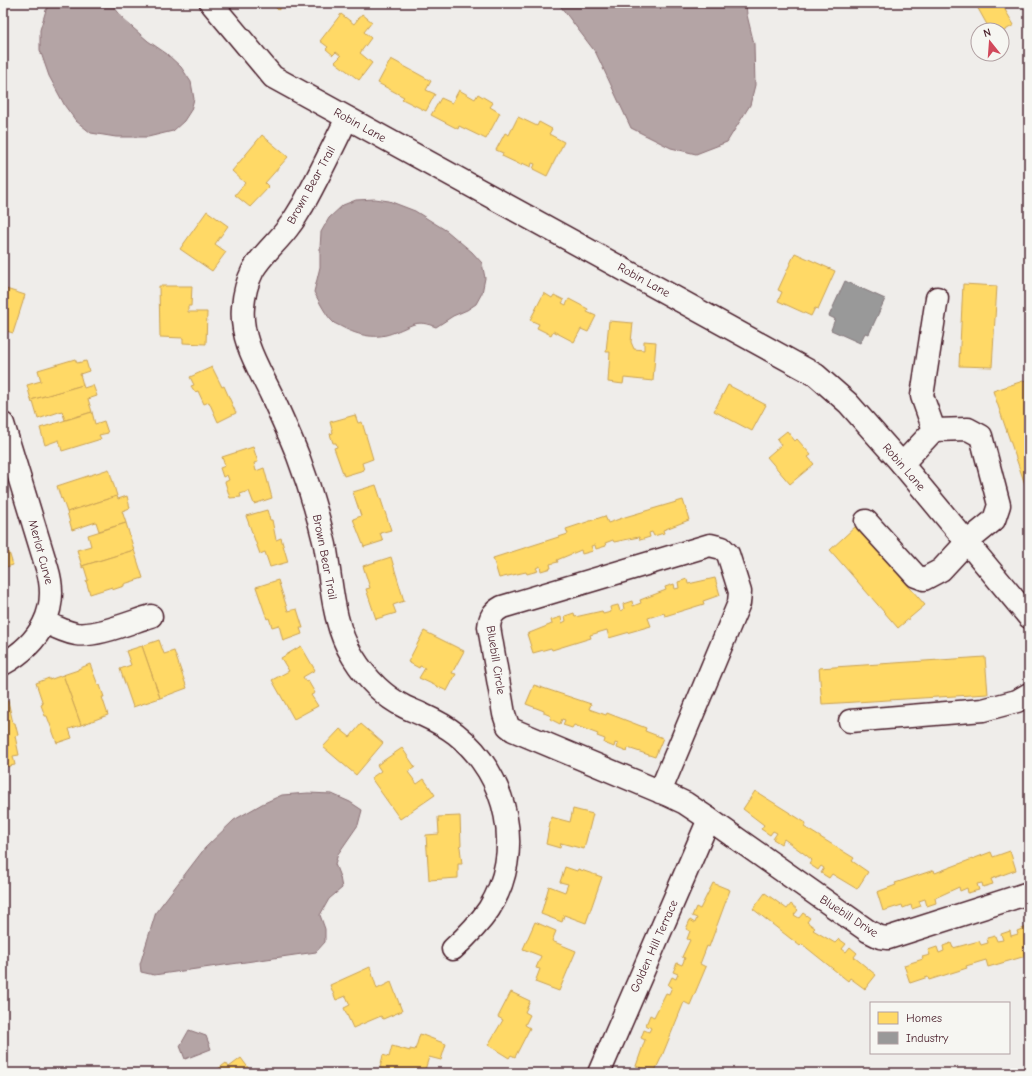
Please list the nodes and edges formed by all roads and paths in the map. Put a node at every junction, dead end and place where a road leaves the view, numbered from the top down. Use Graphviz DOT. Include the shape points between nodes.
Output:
graph roads {
  1 [pos="211,3"];
  2 [pos="347,118"];
  3 [pos="937,298"];
  4 [pos="3,424"];
  5 [pos="934,430"];
  6 [pos="902,464"];
  7 [pos="866,521"];
  8 [pos="967,542"];
  9 [pos="151,616"];
  10 [pos="1029,617"];
  11 [pos="45,622"];
  12 [pos="3,664"];
  13 [pos="1029,694"];
  14 [pos="850,721"];
  15 [pos="660,792"];
  16 [pos="709,819"];
  17 [pos="1029,893"];
  18 [pos="453,949"];
  19 [pos="598,1073"];
  1 -- 2 [label="street, Robin Lane" via="273,77"];
  2 -- 6 [label="street, Robin Lane" via="816,375 848,403"];
  2 -- 18 [label="street, Brown Bear Trail" via="303,205 290,226 254,269 244,296 243,325 251,353 299,457 324,545 338,622 351,655 361,670 389,697 439,723 466,742 489,772 502,799 506,814 508,846 498,891 489,908"];
  3 -- 5 [label="street" via="922,396"];
  4 -- 11 [label="street, Merlot Curve" via="51,579 50,603"];
  5 -- 6 [label="street"];
  5 -- 8 [label="street" via="968,429 981,436 999,506 994,520"];
  6 -- 8 [label="street, Robin Lane"];
  7 -- 8 [label="street" via="916,576 924,579 941,570"];
  8 -- 10 [label="street, Robin Lane"];
  9 -- 11 [label="street" via="86,635 68,632"];
  11 -- 12 [label="street, Merlot Curve" via="27,647"];
  13 -- 14 [label="street" via="1017,701 983,710"];
  15 -- 15 [label="street, Bluebill Circle" via="508,726 489,627 490,619 496,610 710,545 722,548 728,554 740,592 739,603"];
  15 -- 16 [label="street, Bluebill Circle" via="685,803"];
  16 -- 17 [label="street, Bluebill Drive" via="880,937 888,938"];
  16 -- 19 [label="street, Golden Hill Terrace"];
}
